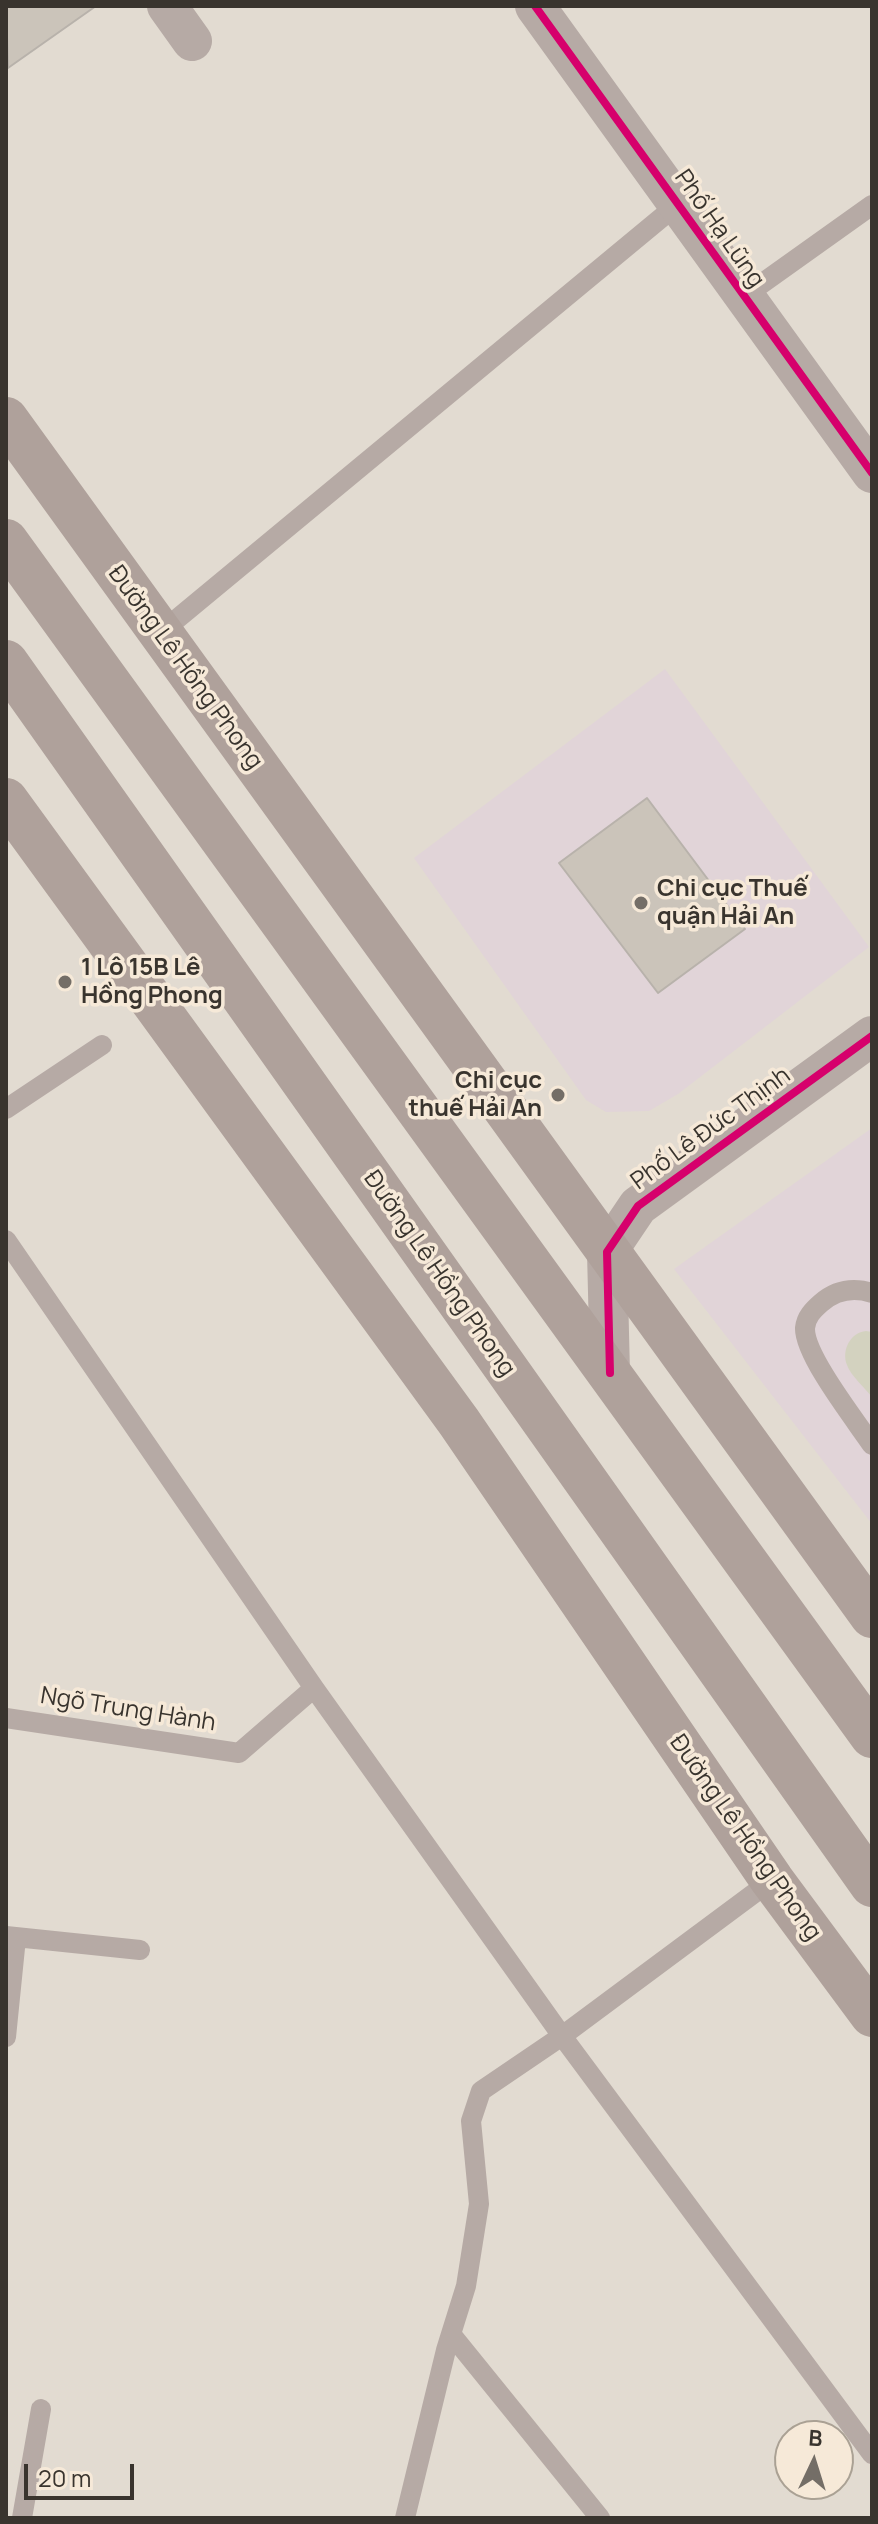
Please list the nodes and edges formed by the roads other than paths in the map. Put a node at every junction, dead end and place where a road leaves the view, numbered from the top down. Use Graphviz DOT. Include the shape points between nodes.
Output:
graph roads {
  1 [pos="167,6"];
  2 [pos="535,6"];
  3 [pos="192,41"];
  4 [pos="678,204"];
  5 [pos="872,205"];
  6 [pos="743,297"];
  7 [pos="6,419"];
  8 [pos="872,473"];
  9 [pos="6,541"];
  10 [pos="160,633"];
  11 [pos="6,662"];
  12 [pos="6,800"];
  13 [pos="872,1036"];
  14 [pos="102,1045"];
  15 [pos="6,1109"];
  16 [pos="6,1240"];
  17 [pos="607,1252"];
  18 [pos="872,1293"];
  19 [pos="610,1373"];
  20 [pos="872,1445"];
  21 [pos="872,1616"];
  22 [pos="314,1688"];
  23 [pos="6,1718"];
  24 [pos="872,1736"];
  25 [pos="772,1880"];
  26 [pos="872,1885"];
  27 [pos="11,1937"];
  28 [pos="140,1950"];
  29 [pos="872,2015"];
  30 [pos="562,2036"];
  31 [pos="6,2037"];
  32 [pos="451,2334"];
  33 [pos="41,2409"];
  34 [pos="872,2454"];
  35 [pos="22,2518"];
  36 [pos="405,2518"];
  37 [pos="600,2518"];
  1 -- 3 [label="street"];
  2 -- 4 [label="street, Phố Hạ Lũng"];
  4 -- 6 [label="street, Phố Hạ Lũng"];
  4 -- 10 [label="lane"];
  5 -- 6 [label="lane"];
  6 -- 8 [label="street, Phố Hạ Lũng"];
  7 -- 10 [label="main road, Đường Lê Hồng Phong"];
  9 -- 19 [label="main road"];
  10 -- 17 [label="main road, Đường Lê Hồng Phong"];
  11 -- 26 [label="main road, Đường Lê Hồng Phong"];
  12 -- 25 [label="main road, Đường Lê Hồng Phong" via="459,1422"];
  13 -- 17 [label="street, Phố Lê Đức Thịnh" via="638,1206"];
  14 -- 15 [label="lane"];
  16 -- 22 [label="lane"];
  17 -- 19 [label="street"];
  17 -- 21 [label="main road, Đường Lê Hồng Phong"];
  18 -- 20 [label="lane" via="858,1289 832,1294 811,1312 805,1329 812,1356"];
  19 -- 24 [label="main road"];
  22 -- 23 [label="lane, Ngõ Trung Hành" via="239,1753"];
  22 -- 30 [label="lane"];
  25 -- 29 [label="main road, Đường Lê Hồng Phong"];
  25 -- 30 [label="lane"];
  27 -- 28 [label="lane"];
  27 -- 31 [label="lane"];
  30 -- 32 [label="lane" via="481,2091 471,2121 479,2204 466,2286"];
  30 -- 34 [label="lane"];
  32 -- 36 [label="lane"];
  32 -- 37 [label="lane"];
  33 -- 35 [label="lane"];
}
